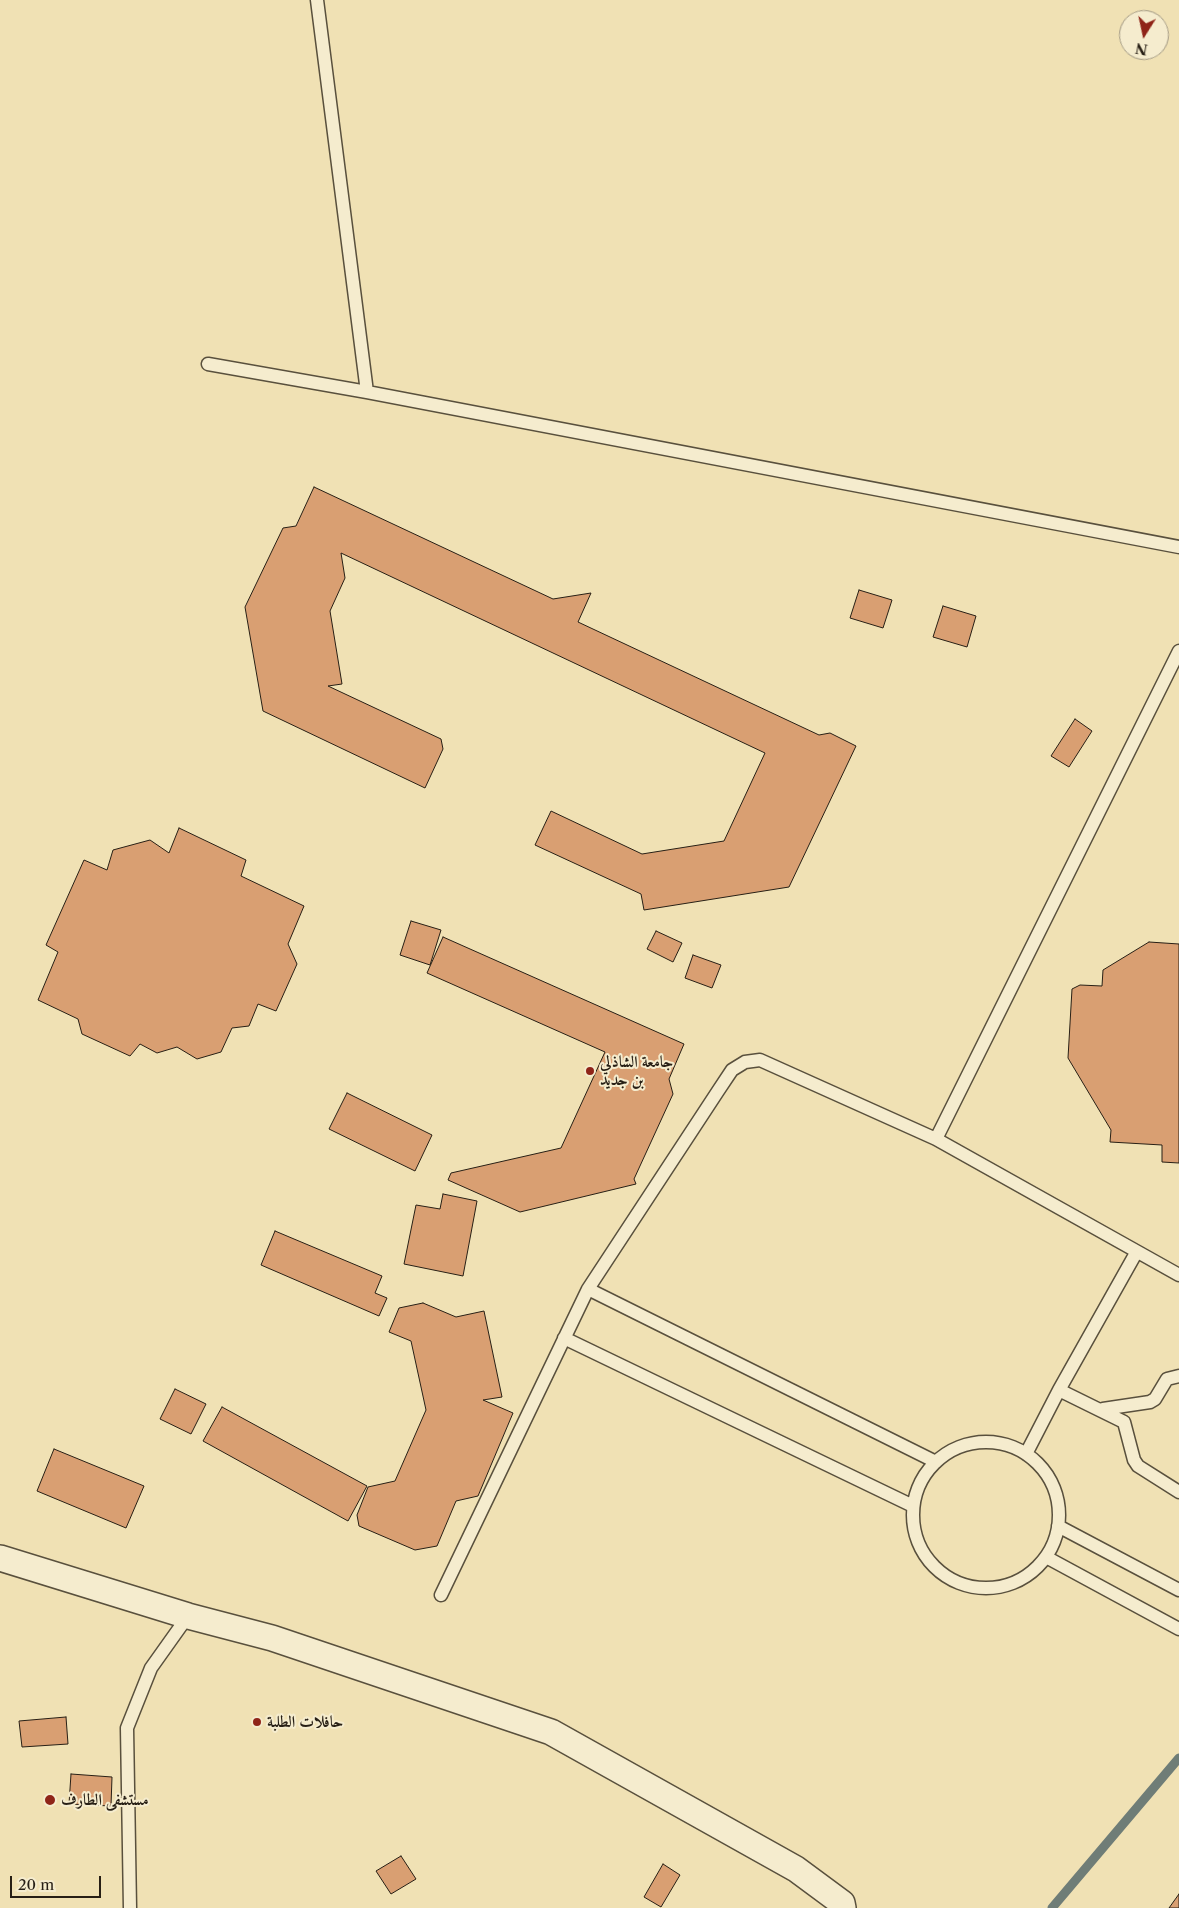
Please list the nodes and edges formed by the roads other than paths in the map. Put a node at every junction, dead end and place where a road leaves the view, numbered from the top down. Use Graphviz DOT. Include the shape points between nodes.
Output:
graph roads {
  1 [pos="317,0"];
  2 [pos="208,364"];
  3 [pos="367,392"];
  4 [pos="1179,547"];
  5 [pos="1179,651"];
  6 [pos="936,1139"];
  7 [pos="1136,1252"];
  8 [pos="1179,1276"];
  9 [pos="588,1289"];
  10 [pos="564,1338"];
  11 [pos="1179,1376"];
  12 [pos="1059,1390"];
  13 [pos="1102,1410"];
  14 [pos="1026,1454"];
  15 [pos="936,1462"];
  16 [pos="1179,1492"];
  17 [pos="913,1506"];
  18 [pos="1058,1526"];
  19 [pos="0,1558"];
  20 [pos="1046,1558"];
  21 [pos="1179,1590"];
  22 [pos="441,1595"];
  23 [pos="188,1616"];
  24 [pos="1179,1629"];
  25 [pos="840,1906"];
  26 [pos="130,1908"];
  1 -- 3 [label="lane"];
  2 -- 3 [label="lane"];
  3 -- 4 [label="lane"];
  5 -- 6 [label="lane"];
  6 -- 7 [label="lane"];
  6 -- 9 [label="lane" via="760,1060 746,1062 732,1070"];
  7 -- 8 [label="lane"];
  7 -- 12 [label="lane"];
  9 -- 10 [label="lane"];
  9 -- 15 [label="lane"];
  10 -- 17 [label="lane"];
  10 -- 22 [label="lane"];
  11 -- 13 [label="lane" via="1167,1379 1150,1402"];
  12 -- 13 [label="lane"];
  12 -- 14 [label="lane"];
  13 -- 16 [label="lane" via="1124,1422 1138,1466"];
  14 -- 15 [label="lane" via="1005,1444 981,1442 957,1448"];
  14 -- 18 [label="lane" via="1043,1470 1055,1490"];
  15 -- 17 [label="lane" via="921,1482"];
  17 -- 20 [label="lane" via="914,1531 924,1554 940,1572 962,1584 986,1589 1009,1585 1030,1574"];
  18 -- 20 [label="lane"];
  18 -- 21 [label="lane"];
  19 -- 23 [label="street"];
  20 -- 24 [label="lane"];
  23 -- 25 [label="street" via="272,1638 551,1732 796,1869"];
  23 -- 26 [label="lane" via="151,1668 127,1728"];
}
